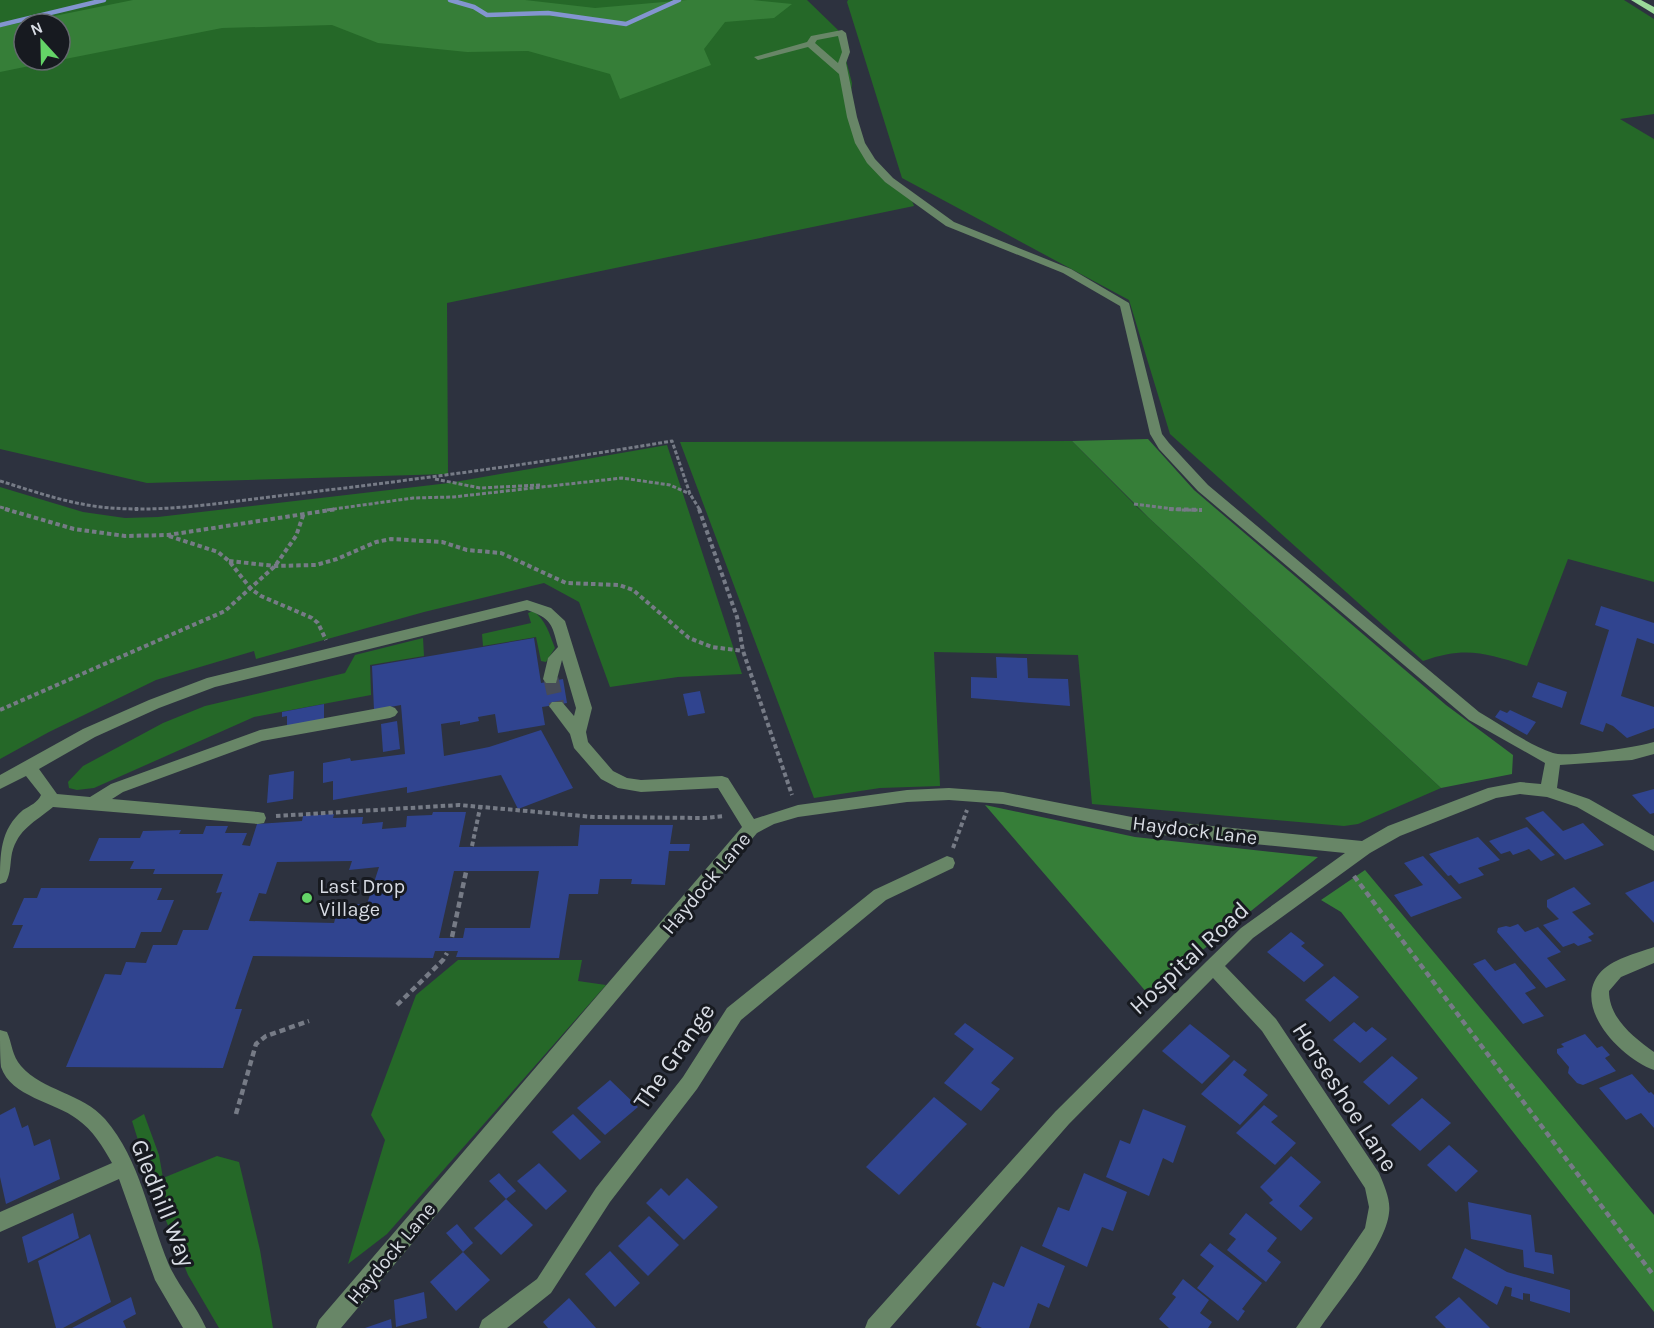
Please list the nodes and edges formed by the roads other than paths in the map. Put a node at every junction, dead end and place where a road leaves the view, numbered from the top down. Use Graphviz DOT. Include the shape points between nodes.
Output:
graph roads {
  1 [pos="1635,0"];
  2 [pos="1654,11"];
  3 [pos="810,44"];
  4 [pos="758,57"];
  5 [pos="843,72"];
  6 [pos="567,648"];
  7 [pos="551,679"];
  8 [pos="557,706"];
  9 [pos="390,712"];
  10 [pos="578,732"];
  11 [pos="1654,748"];
  12 [pos="1552,760"];
  13 [pos="28,766"];
  14 [pos="0,783"];
  15 [pos="1548,791"];
  16 [pos="49,800"];
  17 [pos="92,804"];
  18 [pos="258,818"];
  19 [pos="746,821"];
  20 [pos="1654,844"];
  21 [pos="1364,848"];
  22 [pos="947,863"];
  23 [pos="0,876"];
  24 [pos="1654,955"];
  25 [pos="1213,966"];
  26 [pos="0,1038"];
  27 [pos="1654,1062"];
  28 [pos="125,1167"];
  29 [pos="0,1222"];
  30 [pos="195,1328"];
  31 [pos="327,1328"];
  32 [pos="490,1328"];
  33 [pos="876,1328"];
  34 [pos="1307,1328"];
  1 -- 2 [label="main road"];
  3 -- 4 [label="street"];
  3 -- 5 [label="street"];
  3 -- 5 [label="street" via="814,38 842,33 846,47"];
  5 -- 12 [label="street" via="860,143 889,180 950,224 1067,271 1125,305 1156,434 1203,488 1474,716"];
  6 -- 7 [label="street" via="555,658"];
  6 -- 10 [label="street" via="584,708"];
  6 -- 13 [label="street" via="558,621 546,610 527,604 514,606 212,682 89,733"];
  8 -- 10 [label="street"];
  9 -- 17 [label="street" via="260,736 117,788"];
  10 -- 19 [label="street" via="583,750 607,775 624,784 641,786 718,781 724,784"];
  11 -- 12 [label="street" via="1632,754"];
  12 -- 15 [label="street"];
  13 -- 14 [label="street"];
  13 -- 16 [label="street" via="49,794"];
  15 -- 20 [label="street, Hospital Road" via="1598,809"];
  15 -- 21 [label="street, Hospital Road" via="1520,788 1494,792 1394,831"];
  16 -- 17 [label="street"];
  16 -- 23 [label="street" via="20,822 9,836"];
  17 -- 18 [label="street"];
  19 -- 21 [label="street, Haydock Lane" via="907,796 973,795 1142,826"];
  19 -- 31 [label="street, Haydock Lane"];
  21 -- 25 [label="street, Hospital Road" via="1247,933"];
  22 -- 32 [label="street, The Grange" via="880,895 734,1014 690,1083 603,1195 544,1286"];
  24 -- 27 [label="street" via="1606,978 1598,998 1629,1046"];
  25 -- 33 [label="street, Hospital Road" via="1062,1118"];
  25 -- 34 [label="street, Horseshoe Lane" via="1269,1026 1372,1180 1380,1203 1372,1235"];
  26 -- 28 [label="street, Gledhill Way" via="9,1068 20,1079 96,1123 121,1154"];
  28 -- 29 [label="street"];
  28 -- 30 [label="street, Gledhill Way" via="163,1274"];
}
